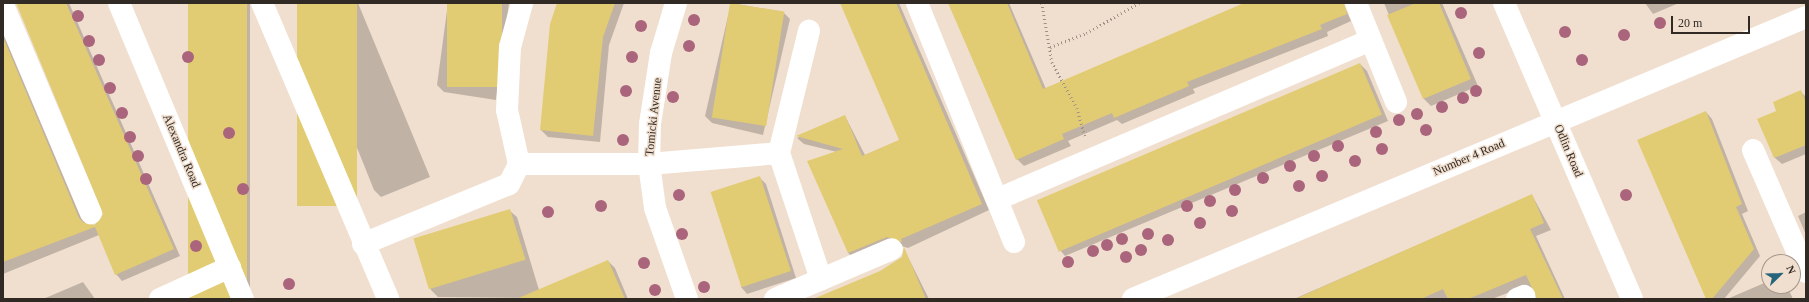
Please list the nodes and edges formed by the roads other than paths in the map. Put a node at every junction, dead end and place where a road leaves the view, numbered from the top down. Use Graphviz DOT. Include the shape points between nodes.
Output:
graph roads {
  1 [pos="119,3"];
  2 [pos="262,3"];
  3 [pos="522,3"];
  4 [pos="676,3"];
  5 [pos="917,3"];
  6 [pos="1356,3"];
  7 [pos="1504,3"];
  8 [pos="3,5"];
  9 [pos="1806,17"];
  10 [pos="809,31"];
  11 [pos="1371,40"];
  12 [pos="1396,102"];
  13 [pos="1555,122"];
  14 [pos="1753,150"];
  15 [pos="779,153"];
  16 [pos="519,164"];
  17 [pos="649,164"];
  18 [pos="998,199"];
  19 [pos="91,213"];
  20 [pos="1014,242"];
  21 [pos="363,244"];
  22 [pos="892,249"];
  23 [pos="230,267"];
  24 [pos="1806,272"];
  25 [pos="821,278"];
  26 [pos="160,299"];
  27 [pos="243,299"];
  28 [pos="388,299"];
  29 [pos="687,299"];
  30 [pos="775,299"];
  31 [pos="1133,299"];
  32 [pos="1632,299"];
  1 -- 23 [label="street, Alexandra Road"];
  2 -- 21 [label="street"];
  3 -- 16 [label="street" via="510,47 507,110"];
  4 -- 17 [label="street, Tomicki Avenue" via="661,53 650,124"];
  5 -- 18 [label="street"];
  6 -- 11 [label="street"];
  7 -- 13 [label="street, Odlin Road"];
  8 -- 19 [label="street"];
  9 -- 13 [label="street, Number 4 Road"];
  10 -- 15 [label="street"];
  11 -- 12 [label="street"];
  11 -- 18 [label="street" via="1087,158"];
  13 -- 31 [label="street, Number 4 Road"];
  13 -- 32 [label="street, Odlin Road"];
  14 -- 24 [label="street"];
  15 -- 17 [label="street"];
  15 -- 25 [label="street"];
  16 -- 17 [label="street"];
  16 -- 21 [label="street" via="509,184"];
  17 -- 29 [label="street, Tomicki Avenue" via="655,208"];
  18 -- 20 [label="street"];
  21 -- 28 [label="street"];
  22 -- 25 [label="street"];
  23 -- 26 [label="street"];
  23 -- 27 [label="street, Alexandra Road"];
  25 -- 30 [label="street"];
}
